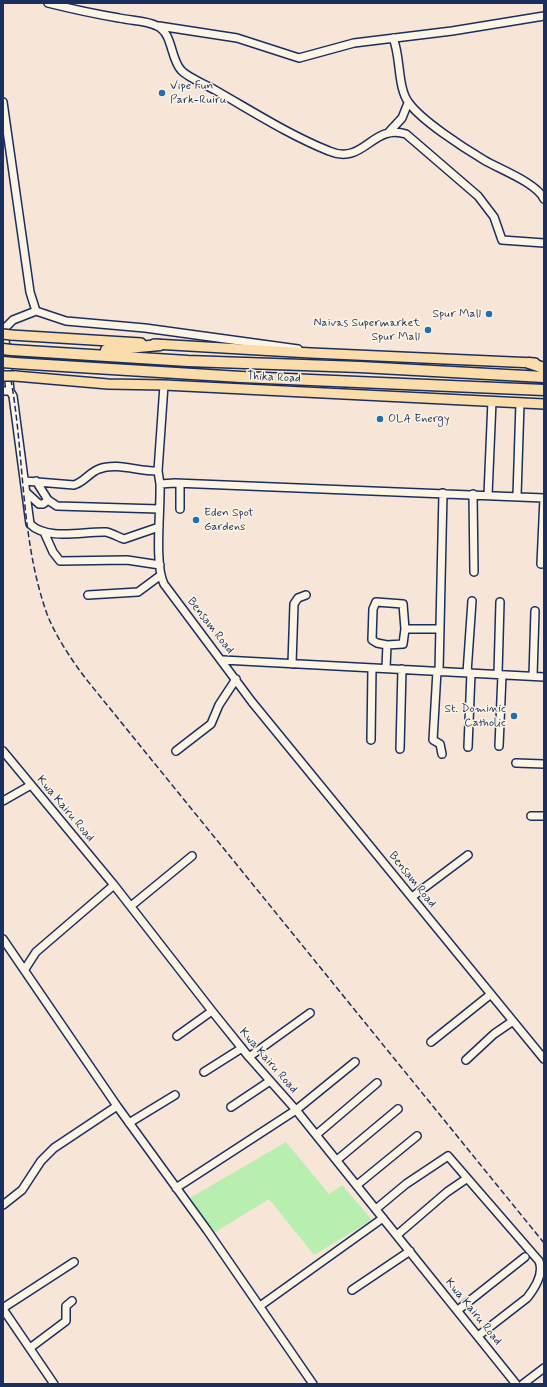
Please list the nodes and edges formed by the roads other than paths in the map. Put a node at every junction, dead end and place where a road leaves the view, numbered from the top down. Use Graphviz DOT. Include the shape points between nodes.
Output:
graph roads {
  1 [pos="48,3"];
  2 [pos="544,16"];
  3 [pos="159,26"];
  4 [pos="393,38"];
  5 [pos="3,102"];
  6 [pos="408,102"];
  7 [pos="389,132"];
  8 [pos="544,199"];
  9 [pos="544,243"];
  10 [pos="36,312"];
  11 [pos="7,335"];
  12 [pos="160,345"];
  13 [pos="7,349"];
  14 [pos="72,352"];
  15 [pos="311,353"];
  16 [pos="3,362"];
  17 [pos="529,363"];
  18 [pos="544,363"];
  19 [pos="544,368"];
  20 [pos="3,376"];
  21 [pos="544,377"];
  22 [pos="164,385"];
  23 [pos="544,390"];
  24 [pos="7,391"];
  25 [pos="492,401"];
  26 [pos="520,403"];
  27 [pos="544,404"];
  28 [pos="158,471"];
  29 [pos="25,481"];
  30 [pos="36,481"];
  31 [pos="160,484"];
  32 [pos="180,484"];
  33 [pos="26,492"];
  34 [pos="443,493"];
  35 [pos="473,494"];
  36 [pos="488,495"];
  37 [pos="518,496"];
  38 [pos="544,498"];
  39 [pos="48,500"];
  40 [pos="159,509"];
  41 [pos="180,509"];
  42 [pos="159,527"];
  43 [pos="44,532"];
  44 [pos="542,564"];
  45 [pos="160,565"];
  46 [pos="474,572"];
  47 [pos="161,575"];
  48 [pos="88,595"];
  49 [pos="306,595"];
  50 [pos="472,601"];
  51 [pos="500,602"];
  52 [pos="535,611"];
  53 [pos="405,629"];
  54 [pos="439,630"];
  55 [pos="387,645"];
  56 [pos="223,660"];
  57 [pos="292,664"];
  58 [pos="372,668"];
  59 [pos="386,668"];
  60 [pos="402,669"];
  61 [pos="438,671"];
  62 [pos="469,673"];
  63 [pos="500,674"];
  64 [pos="534,676"];
  65 [pos="544,677"];
  66 [pos="236,679"];
  67 [pos="371,740"];
  68 [pos="499,746"];
  69 [pos="468,747"];
  70 [pos="400,749"];
  71 [pos="3,751"];
  72 [pos="176,751"];
  73 [pos="442,754"];
  74 [pos="516,763"];
  75 [pos="544,764"];
  76 [pos="31,785"];
  77 [pos="3,801"];
  78 [pos="531,816"];
  79 [pos="544,816"];
  80 [pos="468,855"];
  81 [pos="192,856"];
  82 [pos="114,885"];
  83 [pos="412,897"];
  84 [pos="131,906"];
  85 [pos="3,939"];
  86 [pos="25,969"];
  87 [pos="491,994"];
  88 [pos="212,1011"];
  89 [pos="310,1013"];
  90 [pos="513,1021"];
  91 [pos="177,1036"];
  92 [pos="431,1042"];
  93 [pos="242,1048"];
  94 [pos="249,1057"];
  95 [pos="544,1059"];
  96 [pos="466,1060"];
  97 [pos="355,1062"];
  98 [pos="204,1072"];
  99 [pos="270,1081"];
  100 [pos="377,1083"];
  101 [pos="174,1095"];
  102 [pos="117,1106"];
  103 [pos="231,1107"];
  104 [pos="398,1109"];
  105 [pos="296,1110"];
  106 [pos="129,1123"];
  107 [pos="316,1135"];
  108 [pos="417,1136"];
  109 [pos="337,1160"];
  110 [pos="466,1178"];
  111 [pos="356,1185"];
  112 [pos="176,1188"];
  113 [pos="3,1205"];
  114 [pos="376,1209"];
  115 [pos="383,1218"];
  116 [pos="397,1235"];
  117 [pos="410,1251"];
  118 [pos="525,1257"];
  119 [pos="74,1262"];
  120 [pos="352,1290"];
  121 [pos="72,1301"];
  122 [pos="260,1306"];
  123 [pos="3,1309"];
  124 [pos="458,1310"];
  125 [pos="478,1336"];
  126 [pos="30,1348"];
  127 [pos="544,1368"];
  128 [pos="54,1384"];
  129 [pos="313,1384"];
  130 [pos="516,1384"];
  131 [pos="523,1384"];
  1 -- 3 [label="street"];
  2 -- 4 [label="street"];
  3 -- 4 [label="street" via="237,38 299,58 354,43"];
  3 -- 7 [label="street" via="167,36 181,70 300,138 342,155 361,150 380,135"];
  4 -- 6 [label="street" via="398,49 401,79"];
  5 -- 10 [label="street" via="30,292"];
  6 -- 7 [label="street" via="402,118"];
  6 -- 8 [label="street" via="461,145 529,185"];
  7 -- 9 [label="street" via="406,134 478,196 494,217 502,240"];
  10 -- 15 [label="street" via="66,321 270,344"];
  10 -- 24 [label="street" via="13,320 4,330"];
  11 -- 12 [label="main road"];
  12 -- 14 [label="highway"];
  12 -- 15 [label="main road"];
  13 -- 14 [label="highway, Thika Road"];
  14 -- 21 [label="highway, Thika Road" via="188,361"];
  15 -- 17 [label="main road"];
  16 -- 23 [label="highway, Thika Road, bridge" via="241,377"];
  17 -- 18 [label="main road"];
  17 -- 19 [label="highway"];
  20 -- 22 [label="main road, Thika Road, bridge" via="108,384"];
  22 -- 25 [label="main road, Thika Road"];
  22 -- 28 [label="street, Bensam Road"];
  24 -- 29 [label="street" via="13,396"];
  25 -- 26 [label="main road, Thika Road"];
  25 -- 36 [label="street"];
  26 -- 27 [label="main road, Thika Road"];
  26 -- 37 [label="street"];
  28 -- 30 [label="street" via="108,467 95,470 74,485"];
  28 -- 31 [label="street, Bensam Road"];
  29 -- 30 [label="street"];
  29 -- 33 [label="street"];
  30 -- 39 [label="street"];
  31 -- 32 [label="street"];
  31 -- 40 [label="street, Bensam Road"];
  32 -- 34 [label="street"];
  32 -- 41 [label="street"];
  33 -- 39 [label="street" via="39,504"];
  33 -- 43 [label="street" via="30,524"];
  34 -- 35 [label="street"];
  34 -- 54 [label="street"];
  35 -- 36 [label="street"];
  35 -- 46 [label="street"];
  36 -- 37 [label="street"];
  37 -- 38 [label="street"];
  38 -- 44 [label="street"];
  39 -- 40 [label="street" via="57,506"];
  40 -- 42 [label="street, Bensam Road"];
  42 -- 43 [label="street" via="124,539 108,532"];
  42 -- 45 [label="street, Bensam Road"];
  43 -- 45 [label="street" via="60,561 127,560"];
  45 -- 47 [label="street, Bensam Road"];
  47 -- 48 [label="street" via="138,592"];
  47 -- 56 [label="street, Bensam Road" via="164,584"];
  49 -- 57 [label="street" via="298,598 294,604"];
  50 -- 62 [label="street"];
  51 -- 63 [label="street"];
  52 -- 64 [label="street"];
  53 -- 54 [label="street"];
  53 -- 55 [label="street" via="404,643"];
  53 -- 55 [label="street" via="403,604 376,602 372,640 377,644"];
  54 -- 61 [label="street"];
  55 -- 59 [label="street"];
  56 -- 57 [label="street"];
  56 -- 66 [label="street, Bensam Road"];
  57 -- 58 [label="street"];
  58 -- 59 [label="street"];
  58 -- 67 [label="street"];
  59 -- 60 [label="street"];
  60 -- 61 [label="street"];
  60 -- 70 [label="street"];
  61 -- 62 [label="street"];
  61 -- 73 [label="street" via="433,740 440,744"];
  62 -- 63 [label="street"];
  62 -- 69 [label="street"];
  63 -- 64 [label="street"];
  63 -- 68 [label="street"];
  64 -- 65 [label="street"];
  66 -- 72 [label="street" via="219,705 211,724"];
  66 -- 83 [label="street, Bensam Road"];
  71 -- 76 [label="street, Kwa Kairu Road"];
  74 -- 75 [label="street"];
  76 -- 77 [label="street"];
  76 -- 82 [label="street, Kwa Kairu Road"];
  78 -- 79 [label="street"];
  80 -- 83 [label="street"];
  81 -- 84 [label="street"];
  82 -- 84 [label="street, Kwa Kairu Road"];
  82 -- 86 [label="street" via="36,952"];
  83 -- 87 [label="street, Bensam Road"];
  84 -- 88 [label="street, Kwa Kairu Road"];
  85 -- 86 [label="street"];
  86 -- 102 [label="street"];
  87 -- 90 [label="street, Bensam Road"];
  87 -- 92 [label="street"];
  88 -- 91 [label="street"];
  88 -- 93 [label="street, Kwa Kairu Road"];
  89 -- 94 [label="street"];
  90 -- 95 [label="street, Bensam Road"];
  90 -- 96 [label="street" via="494,1034"];
  93 -- 94 [label="street, Kwa Kairu Road"];
  93 -- 98 [label="street"];
  94 -- 99 [label="street, Kwa Kairu Road"];
  97 -- 105 [label="street"];
  99 -- 103 [label="street"];
  99 -- 105 [label="street, Kwa Kairu Road"];
  100 -- 107 [label="street"];
  101 -- 106 [label="street"];
  102 -- 106 [label="street"];
  102 -- 113 [label="street" via="54,1148 41,1161 22,1190"];
  104 -- 109 [label="street"];
  105 -- 107 [label="street, Kwa Kairu Road"];
  105 -- 112 [label="street"];
  106 -- 112 [label="street"];
  107 -- 109 [label="street, Kwa Kairu Road"];
  108 -- 111 [label="street"];
  109 -- 111 [label="street, Kwa Kairu Road"];
  110 -- 114 [label="street" via="446,1156"];
  110 -- 116 [label="street"];
  110 -- 125 [label="street" via="539,1260 541,1266 534,1288 527,1298"];
  111 -- 114 [label="street, Kwa Kairu Road"];
  112 -- 122 [label="street"];
  114 -- 115 [label="street, Kwa Kairu Road"];
  115 -- 116 [label="street, Kwa Kairu Road"];
  115 -- 122 [label="street"];
  116 -- 117 [label="street, Kwa Kairu Road"];
  117 -- 120 [label="street"];
  117 -- 124 [label="street, Kwa Kairu Road"];
  118 -- 124 [label="street"];
  119 -- 123 [label="street"];
  121 -- 126 [label="street" via="66,1306 66,1321"];
  122 -- 129 [label="street"];
  123 -- 126 [label="street"];
  124 -- 125 [label="street, Kwa Kairu Road"];
  125 -- 130 [label="street, Kwa Kairu Road"];
  126 -- 128 [label="street"];
  127 -- 131 [label="street"];
}
